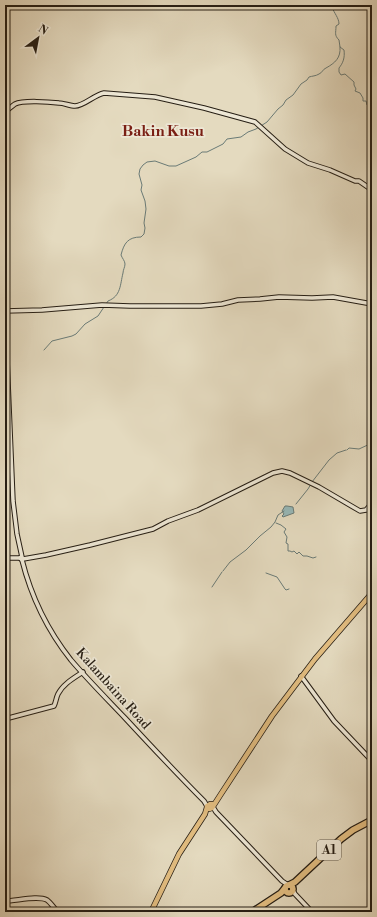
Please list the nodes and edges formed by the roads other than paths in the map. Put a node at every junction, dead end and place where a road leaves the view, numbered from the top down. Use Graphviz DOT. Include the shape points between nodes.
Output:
graph roads {
  1 [pos="5,112"];
  2 [pos="372,190"];
  3 [pos="372,304"];
  4 [pos="5,311"];
  5 [pos="5,353"];
  6 [pos="7,401"];
  7 [pos="372,503"];
  8 [pos="5,558"];
  9 [pos="22,558"];
  10 [pos="372,591"];
  11 [pos="83,672"];
  12 [pos="301,676"];
  13 [pos="5,719"];
  14 [pos="372,761"];
  15 [pos="210,807"];
  16 [pos="372,821"];
  17 [pos="289,889"];
  18 [pos="5,902"];
  19 [pos="56,912"];
  20 [pos="152,912"];
  21 [pos="253,912"];
  22 [pos="311,912"];
  1 -- 2 [label="street" via="16,104 28,102 75,106 104,93 155,97 255,122 285,149 308,163 359,181"];
  3 -- 4 [label="street" via="334,297 280,297 201,306 101,305"];
  4 -- 6 [label="street"];
  5 -- 6 [label="street"];
  6 -- 9 [label="street" via="13,501"];
  6 -- 9 [label="street" via="12,500"];
  7 -- 9 [label="street" via="366,510 360,511 308,481 279,471 153,529 46,555"];
  8 -- 9 [label="street"];
  9 -- 11 [label="street, Kalambaina Road" via="37,604 49,627"];
  10 -- 12 [label="main road"];
  10 -- 15 [label="main road" via="313,658 288,691"];
  11 -- 13 [label="street" via="62,688 54,706"];
  11 -- 15 [label="street, Kalambaina Road"];
  11 -- 15 [label="street, Kalambaina Road"];
  12 -- 14 [label="street" via="334,721"];
  12 -- 15 [label="main road"];
  15 -- 17 [label="street, Kalambaina Road"];
  15 -- 20 [label="main road" via="181,855"];
  16 -- 17 [label="highway, A1" via="339,842"];
  17 -- 21 [label="highway, A1"];
  17 -- 22 [label="street, Kalambaina Road"];
  18 -- 19 [label="street" via="41,900"];
}
